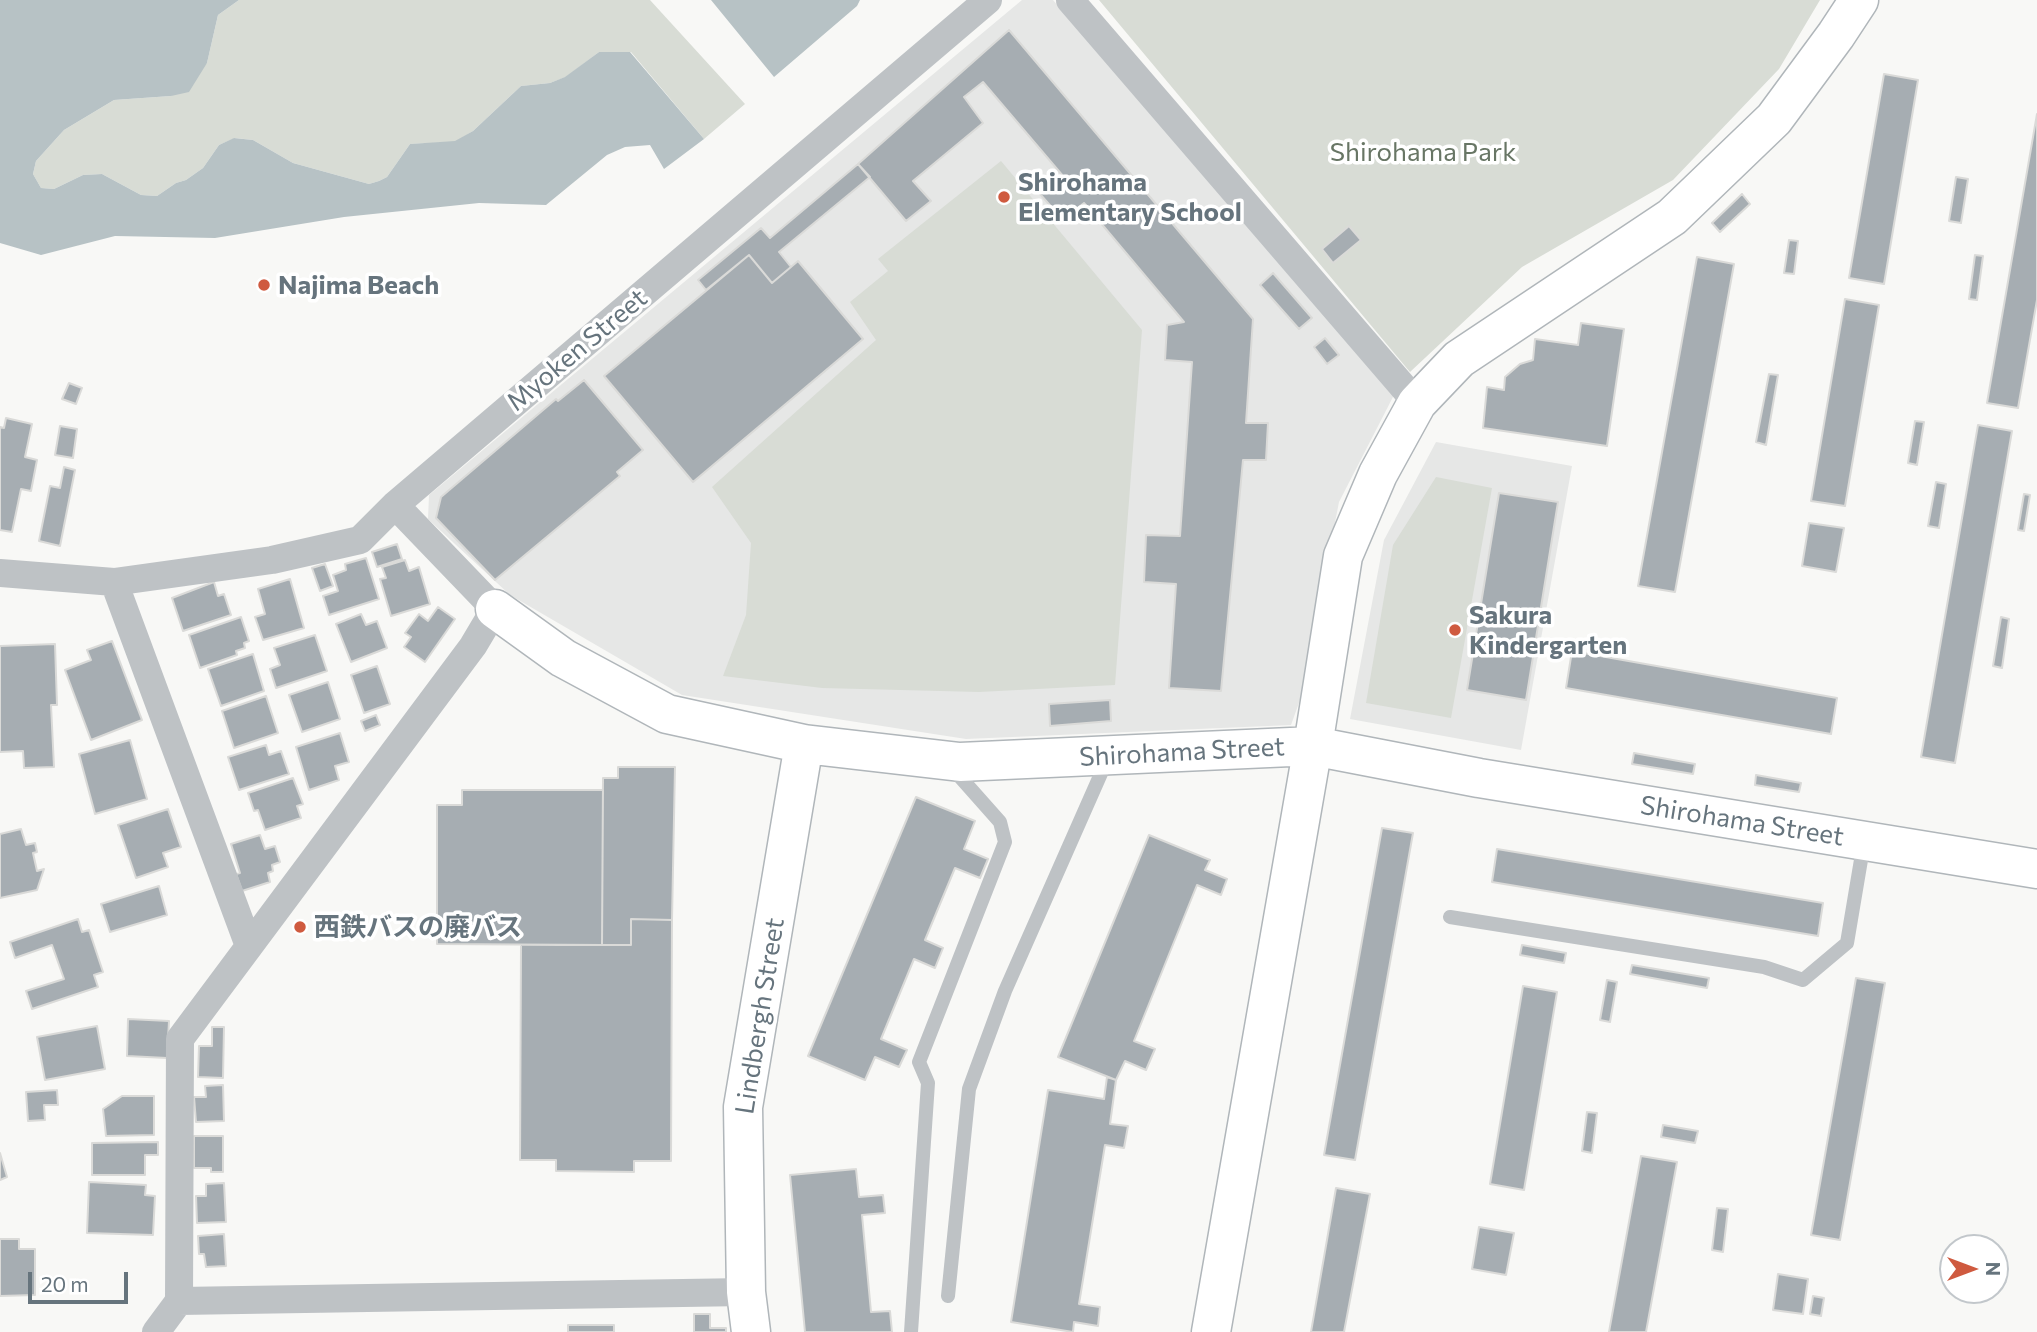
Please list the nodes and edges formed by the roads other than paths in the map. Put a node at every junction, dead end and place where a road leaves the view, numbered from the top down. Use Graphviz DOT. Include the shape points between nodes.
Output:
graph roads {
  1 [pos="988,0"];
  2 [pos="1070,0"];
  3 [pos="1858,0"];
  4 [pos="1417,403"];
  5 [pos="395,505"];
  6 [pos="0,573"];
  7 [pos="114,582"];
  8 [pos="495,609"];
  9 [pos="804,744"];
  10 [pos="1313,746"];
  11 [pos="1109,755"];
  12 [pos="946,760"];
  13 [pos="1865,841"];
  14 [pos="2036,869"];
  15 [pos="1450,917"];
  16 [pos="249,946"];
  17 [pos="746,1292"];
  18 [pos="948,1296"];
  19 [pos="180,1301"];
  20 [pos="156,1332"];
  21 [pos="751,1332"];
  22 [pos="911,1332"];
  23 [pos="1211,1332"];
  1 -- 5 [label="street, Myoken Street"];
  2 -- 4 [label="street"];
  3 -- 4 [label="street" via="1774,119 1672,217 1459,359"];
  4 -- 10 [label="street" via="1378,474 1343,556"];
  5 -- 7 [label="street, Myoken Street" via="360,540 272,559"];
  5 -- 8 [label="street, Shirohama Street"];
  6 -- 7 [label="street, Myoken Street"];
  7 -- 16 [label="street"];
  8 -- 9 [label="street, Shirohama Street" via="563,658 667,714"];
  8 -- 16 [label="street" via="473,646"];
  9 -- 12 [label="street, Shirohama Street"];
  9 -- 17 [label="street, Lindbergh Street" via="743,1107"];
  10 -- 11 [label="street, Shirohama Street"];
  10 -- 13 [label="street, Shirohama Street"];
  10 -- 23 [label="street"];
  11 -- 12 [label="street, Shirohama Street"];
  11 -- 18 [label="lane" via="1005,991 969,1089"];
  12 -- 22 [label="lane" via="1000,822 1005,842 919,1062 928,1083"];
  13 -- 14 [label="street, Shirohama Street"];
  13 -- 15 [label="lane" via="1847,943 1803,980 1764,967"];
  16 -- 19 [label="street" via="180,1039"];
  17 -- 19 [label="street"];
  17 -- 21 [label="street, Lindbergh Street"];
  19 -- 20 [label="street"];
}
